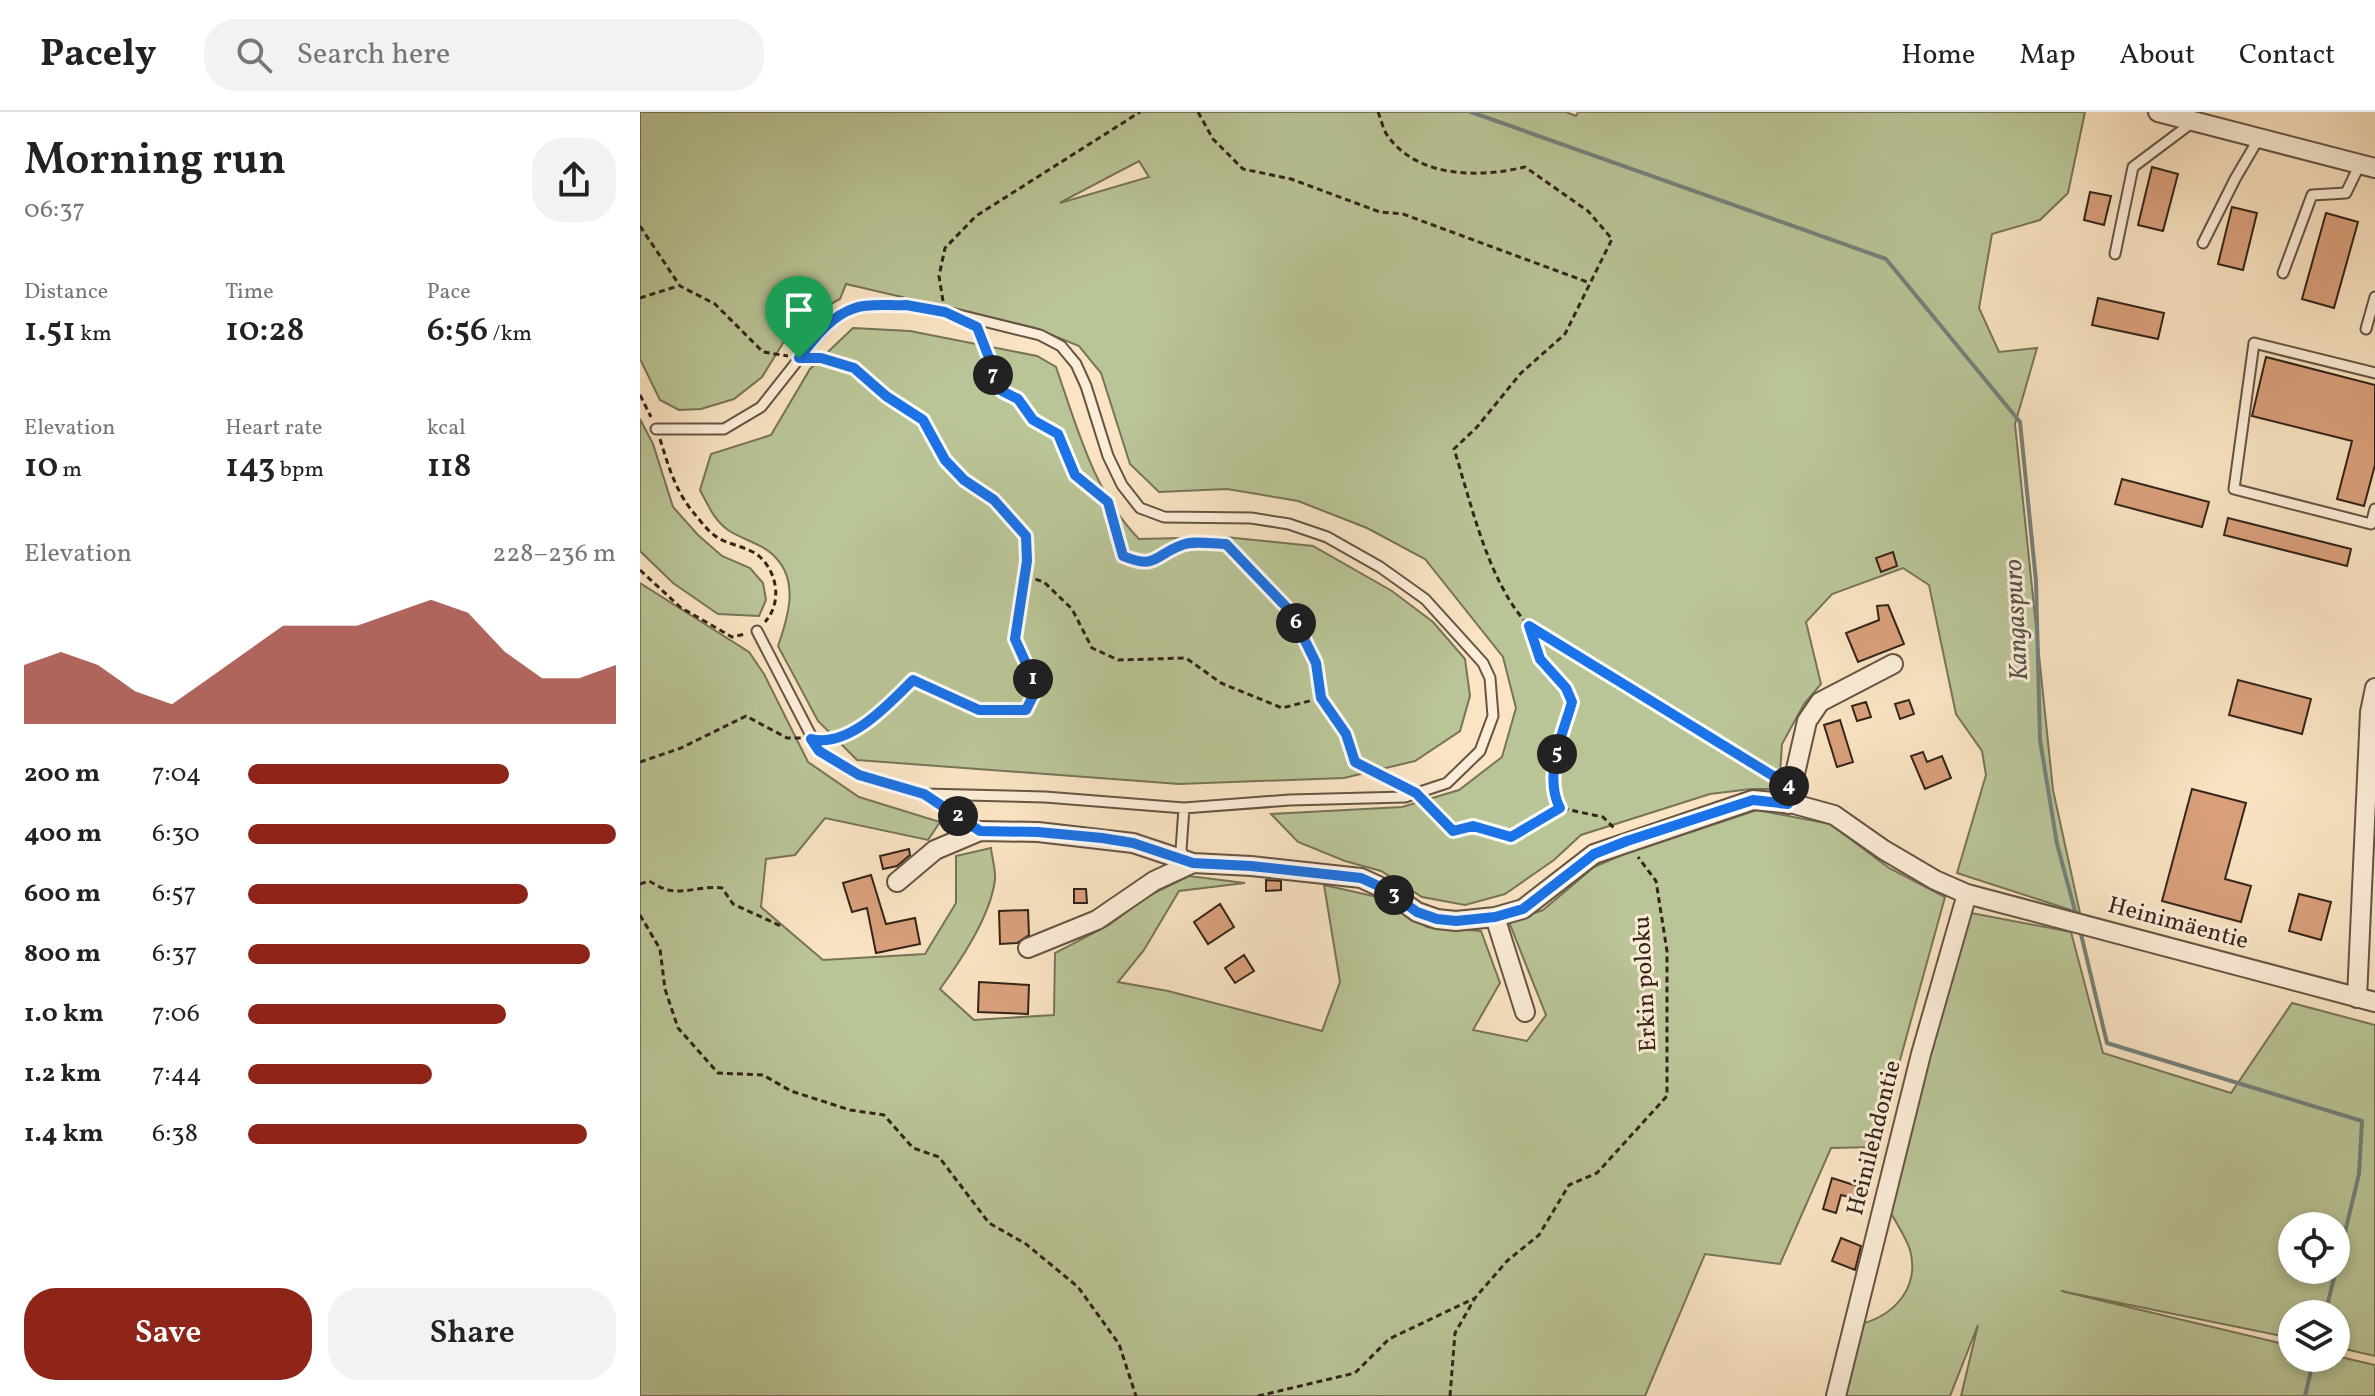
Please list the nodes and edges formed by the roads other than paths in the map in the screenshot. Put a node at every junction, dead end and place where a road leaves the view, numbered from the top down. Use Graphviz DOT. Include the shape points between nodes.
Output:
graph roads {
  1 [pos="2158,112"];
  2 [pos="2193,122"];
  3 [pos="2259,138"];
  4 [pos="2368,166"];
  5 [pos="2203,243"];
  6 [pos="2115,254"];
  7 [pos="2283,273"];
  8 [pos="2375,297"];
  9 [pos="2366,329"];
  10 [pos="2375,373"];
  11 [pos="656,429"];
  12 [pos="2375,509"];
  13 [pos="757,631"];
  14 [pos="1893,664"];
  15 [pos="2375,688"];
  16 [pos="1789,796"];
  17 [pos="1184,808"];
  18 [pos="1189,862"];
  19 [pos="897,882"];
  20 [pos="1967,894"];
  21 [pos="1495,917"];
  22 [pos="1028,948"];
  23 [pos="2366,1000"];
  24 [pos="1525,1012"];
  25 [pos="1836,1396"];
  1 -- 2 [label="street"];
  2 -- 3 [label="street"];
  2 -- 6 [label="lane" via="2133,167"];
  3 -- 4 [label="street"];
  3 -- 5 [label="lane"];
  4 -- 7 [label="lane" via="2346,193 2312,195"];
  8 -- 9 [label="lane"];
  10 -- 12 [label="lane" via="2254,343 2234,489 2371,524"];
  11 -- 17 [label="lane" via="724,429 761,407 829,324 857,307 906,305 1040,335 1061,346 1076,364 1108,456 1140,508 1164,517 1251,518 1310,530 1380,567 1425,599 1483,663 1490,678 1493,716 1480,751 1447,783 1405,797"];
  13 -- 17 [label="lane" via="819,751 859,775 924,794"];
  14 -- 16 [label="street" via="1820,702 1807,721"];
  15 -- 23 [label="street" via="2370,712"];
  16 -- 20 [label="street, Heinimäentie" via="1834,815 1884,850"];
  16 -- 21 [label="street, Heinimäentie" via="1753,800 1594,854 1523,909"];
  17 -- 18 [label="lane" via="1181,850"];
  18 -- 19 [label="street" via="1102,838 980,831 935,850"];
  18 -- 21 [label="street, Heinimäentie" via="1361,878 1437,919"];
  18 -- 22 [label="street" via="1097,920"];
  20 -- 23 [label="street, Heinimäentie"];
  20 -- 25 [label="street, Heinilehdontie" via="1921,1054"];
  21 -- 24 [label="street"];
}
